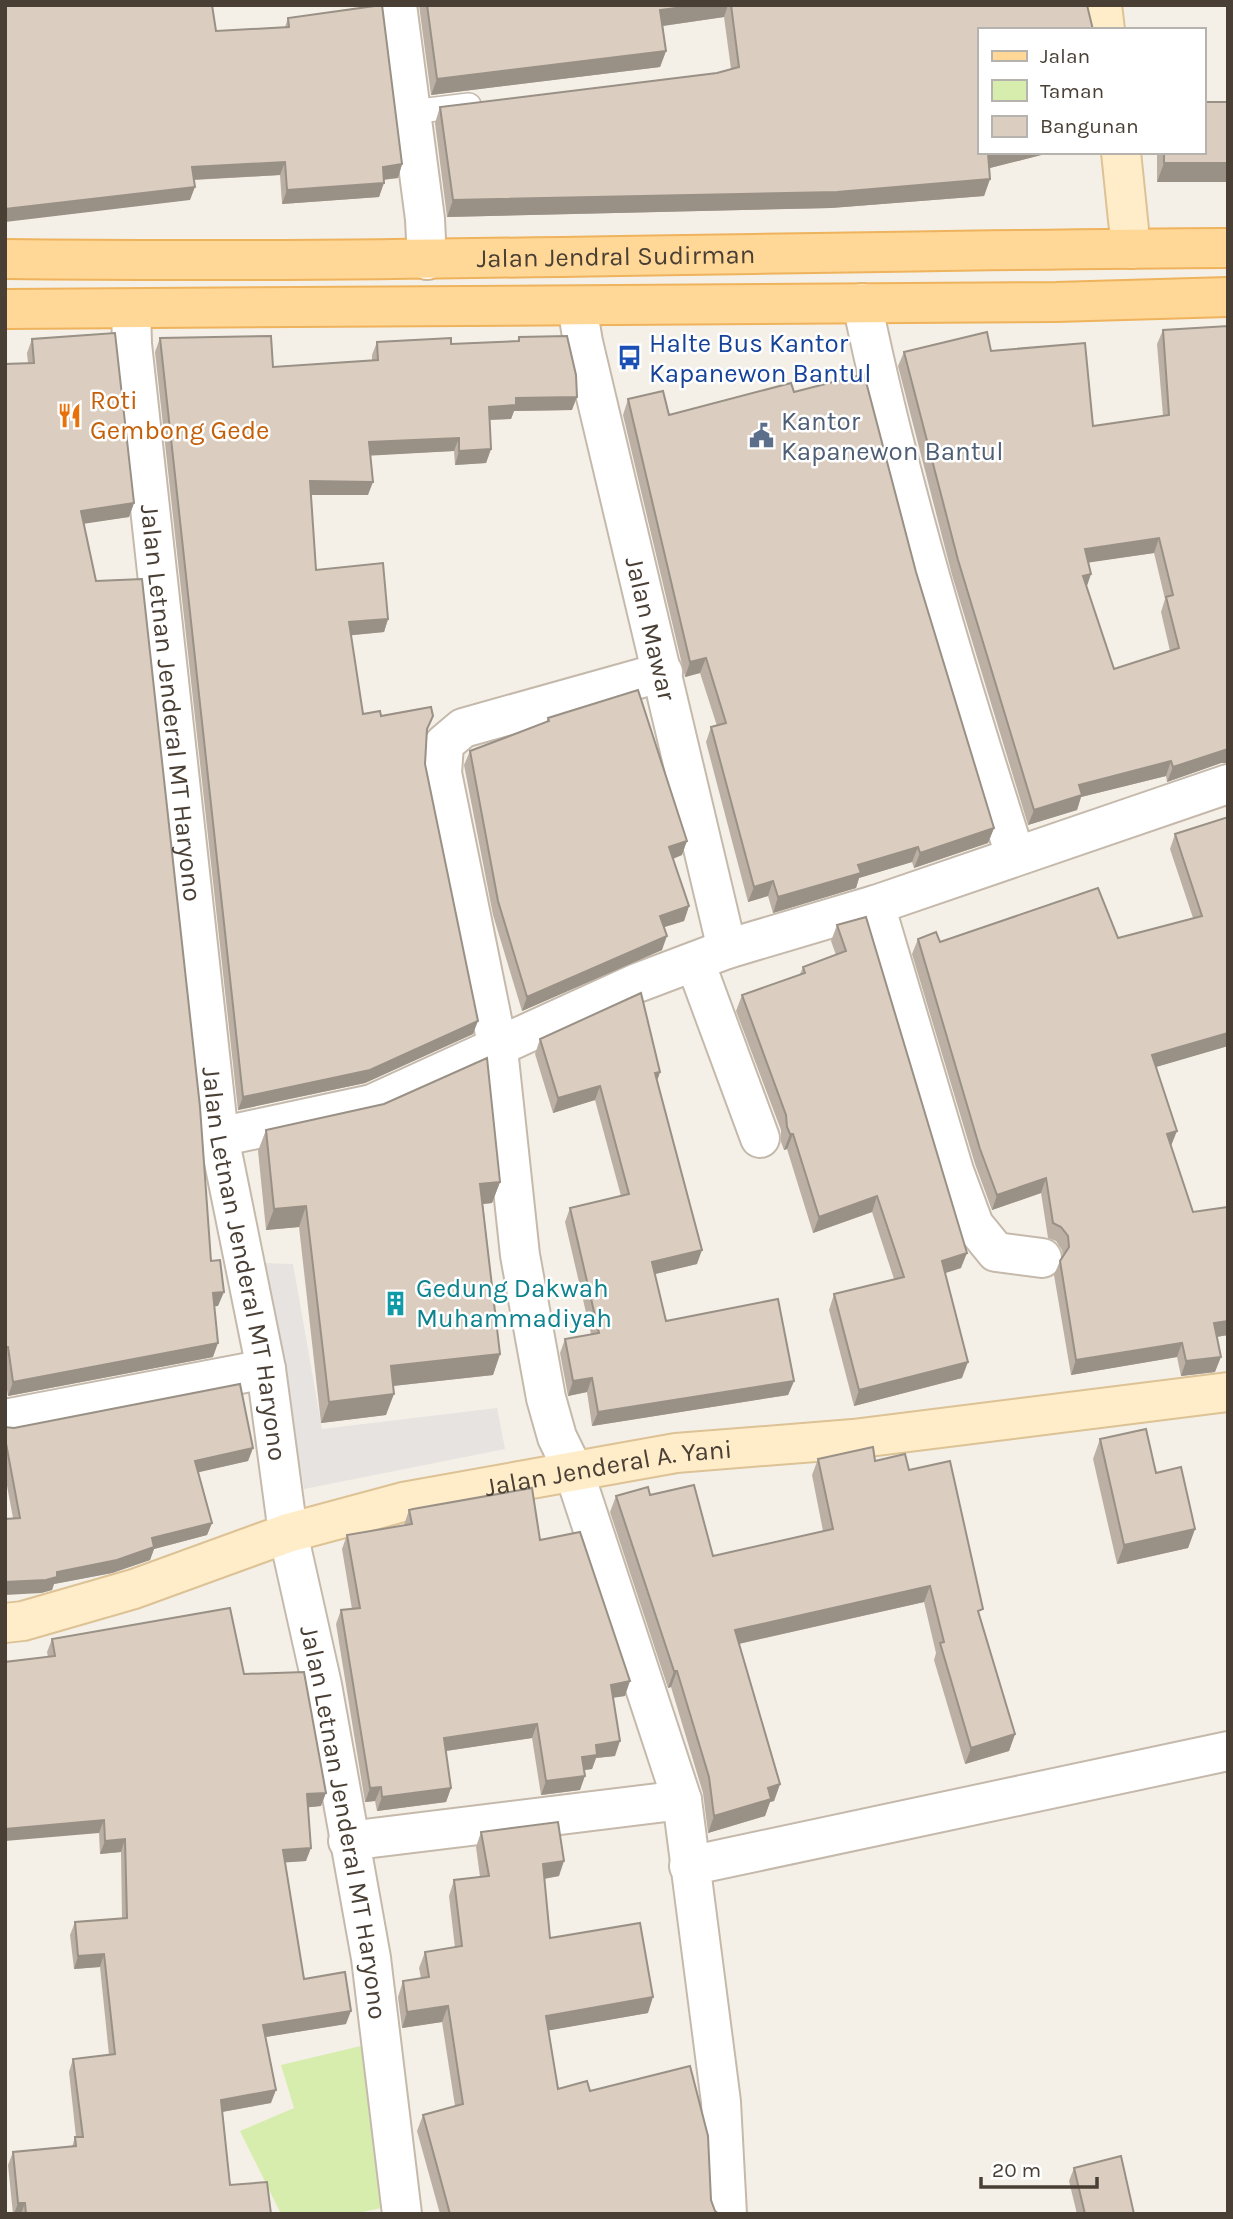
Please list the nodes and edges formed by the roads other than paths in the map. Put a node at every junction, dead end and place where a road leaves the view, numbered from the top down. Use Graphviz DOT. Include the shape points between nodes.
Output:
graph roads {
  1 [pos="397,5"];
  2 [pos="1102,5"];
  3 [pos="1105,28"];
  4 [pos="492,102"];
  5 [pos="411,112"];
  6 [pos="1121,154"];
  7 [pos="1131,248"];
  8 [pos="1228,248"];
  9 [pos="5,259"];
  10 [pos="366,260"];
  11 [pos="427,260"];
  12 [pos="1228,297"];
  13 [pos="862,303"];
  14 [pos="577,306"];
  15 [pos="364,307"];
  16 [pos="5,309"];
  17 [pos="131,309"];
  18 [pos="663,672"];
  19 [pos="1228,784"];
  20 [pos="1015,855"];
  21 [pos="875,905"];
  22 [pos="711,956"];
  23 [pos="498,1049"];
  24 [pos="219,1137"];
  25 [pos="760,1138"];
  26 [pos="1042,1258"];
  27 [pos="265,1369"];
  28 [pos="1228,1392"];
  29 [pos="5,1419"];
  30 [pos="574,1472"];
  31 [pos="288,1532"];
  32 [pos="5,1623"];
  33 [pos="1228,1751"];
  34 [pos="682,1800"];
  35 [pos="348,1840"];
  36 [pos="689,1866"];
  37 [pos="402,2214"];
  38 [pos="727,2214"];
  1 -- 5 [label="street"];
  2 -- 3 [label="street"];
  4 -- 5 [label="lane"];
  5 -- 11 [label="street"];
  6 -- 7 [label="street"];
  7 -- 8 [label="main road, Jalan Jendral Sudirman"];
  7 -- 11 [label="main road, Jalan Jendral Sudirman"];
  9 -- 10 [label="main road, Jalan Jendral Sudirman"];
  10 -- 11 [label="main road, Jalan Jendral Sudirman"];
  10 -- 15 [label="street"];
  12 -- 13 [label="main road, Jalan Jendral Sudirman"];
  13 -- 14 [label="main road, Jalan Jendral Sudirman"];
  13 -- 20 [label="street" via="879,393 915,525"];
  14 -- 15 [label="main road, Jalan Jendral Sudirman"];
  14 -- 18 [label="street, Jalan Mawar"];
  15 -- 17 [label="main road, Jalan Jendral Sudirman"];
  16 -- 17 [label="main road, Jalan Jendral Sudirman"];
  17 -- 24 [label="street, Jalan Letnan Jenderal MT Haryono"];
  18 -- 22 [label="street, Jalan Mawar"];
  18 -- 23 [label="street" via="463,728 444,744 444,785"];
  19 -- 20 [label="street"];
  20 -- 21 [label="street"];
  21 -- 22 [label="street"];
  21 -- 26 [label="street" via="974,1225 996,1252"];
  22 -- 23 [label="street" via="565,1014"];
  22 -- 25 [label="street, Jalan Mawar"];
  23 -- 24 [label="street" via="372,1104"];
  23 -- 30 [label="street" via="520,1255 546,1398 557,1437"];
  24 -- 27 [label="street, Jalan Letnan Jenderal MT Haryono"];
  27 -- 29 [label="street"];
  27 -- 31 [label="street, Jalan Letnan Jenderal MT Haryono"];
  28 -- 30 [label="street, Jalan Jenderal A. Yani" via="853,1439 676,1453"];
  30 -- 31 [label="street, Jalan Jenderal A. Yani" via="402,1502"];
  30 -- 34 [label="street"];
  31 -- 32 [label="street, Jalan Jenderal A. Yani" via="134,1589"];
  31 -- 35 [label="street, Jalan Letnan Jenderal MT Haryono" via="323,1685"];
  33 -- 36 [label="street"];
  34 -- 35 [label="street"];
  34 -- 36 [label="street"];
  35 -- 37 [label="street, Jalan Letnan Jenderal MT Haryono" via="371,1958"];
  36 -- 38 [label="street" via="721,2102"];
}
